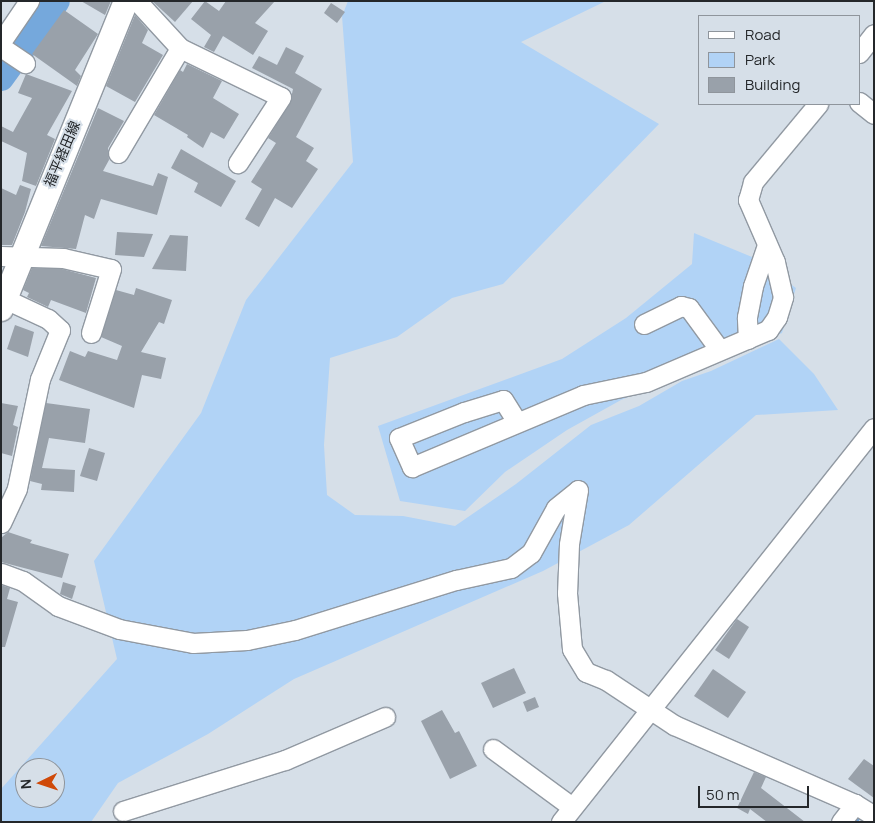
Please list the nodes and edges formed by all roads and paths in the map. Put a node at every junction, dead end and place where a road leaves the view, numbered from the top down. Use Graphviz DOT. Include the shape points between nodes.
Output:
graph roads {
  1 [pos="29,1"];
  2 [pos="126,1"];
  3 [pos="137,1"];
  4 [pos="874,34"];
  5 [pos="1,42"];
  6 [pos="1,47"];
  7 [pos="180,48"];
  8 [pos="860,52"];
  9 [pos="25,63"];
  10 [pos="860,103"];
  11 [pos="817,105"];
  12 [pos="874,114"];
  13 [pos="118,153"];
  14 [pos="238,163"];
  15 [pos="767,245"];
  16 [pos="11,256"];
  17 [pos="3,304"];
  18 [pos="644,324"];
  19 [pos="91,333"];
  20 [pos="748,339"];
  21 [pos="719,349"];
  22 [pos="517,422"];
  23 [pos="874,428"];
  24 [pos="1,524"];
  25 [pos="1,573"];
  26 [pos="648,711"];
  27 [pos="385,717"];
  28 [pos="493,749"];
  29 [pos="855,804"];
  30 [pos="572,807"];
  31 [pos="874,816"];
  32 [pos="125,818"];
  33 [pos="561,822"];
  34 [pos="841,822"];
  1 -- 5 [label="street"];
  2 -- 16 [label="main road, 福平経田線"];
  3 -- 7 [label="street"];
  4 -- 8 [label="street"];
  6 -- 9 [label="street"];
  7 -- 13 [label="street"];
  7 -- 14 [label="street" via="281,97"];
  10 -- 12 [label="street"];
  11 -- 15 [label="street" via="753,182 748,200"];
  15 -- 20 [label="street" via="751,294"];
  15 -- 20 [label="street" via="775,262 782,296 777,316 768,330"];
  16 -- 17 [label="main road, 福平経田線"];
  16 -- 19 [label="street" via="63,258 111,269"];
  17 -- 24 [label="street" via="48,319 60,330 40,379 17,488"];
  18 -- 21 [label="street" via="681,306 689,308"];
  20 -- 21 [label="street"];
  21 -- 22 [label="street" via="646,382 583,395"];
  22 -- 22 [label="street" via="412,467 399,438 503,400"];
  23 -- 26 [label="street"];
  25 -- 26 [label="street" via="23,581 58,606 119,629 193,643 247,640 295,630 456,580 511,568 530,553 556,508 578,490 569,544 566,593 572,649 586,672 606,680"];
  26 -- 29 [label="street"];
  26 -- 30 [label="street"];
  27 -- 32 [label="street" via="285,760"];
  28 -- 30 [label="street"];
  29 -- 31 [label="street"];
  29 -- 34 [label="street"];
  30 -- 33 [label="street"];
}
